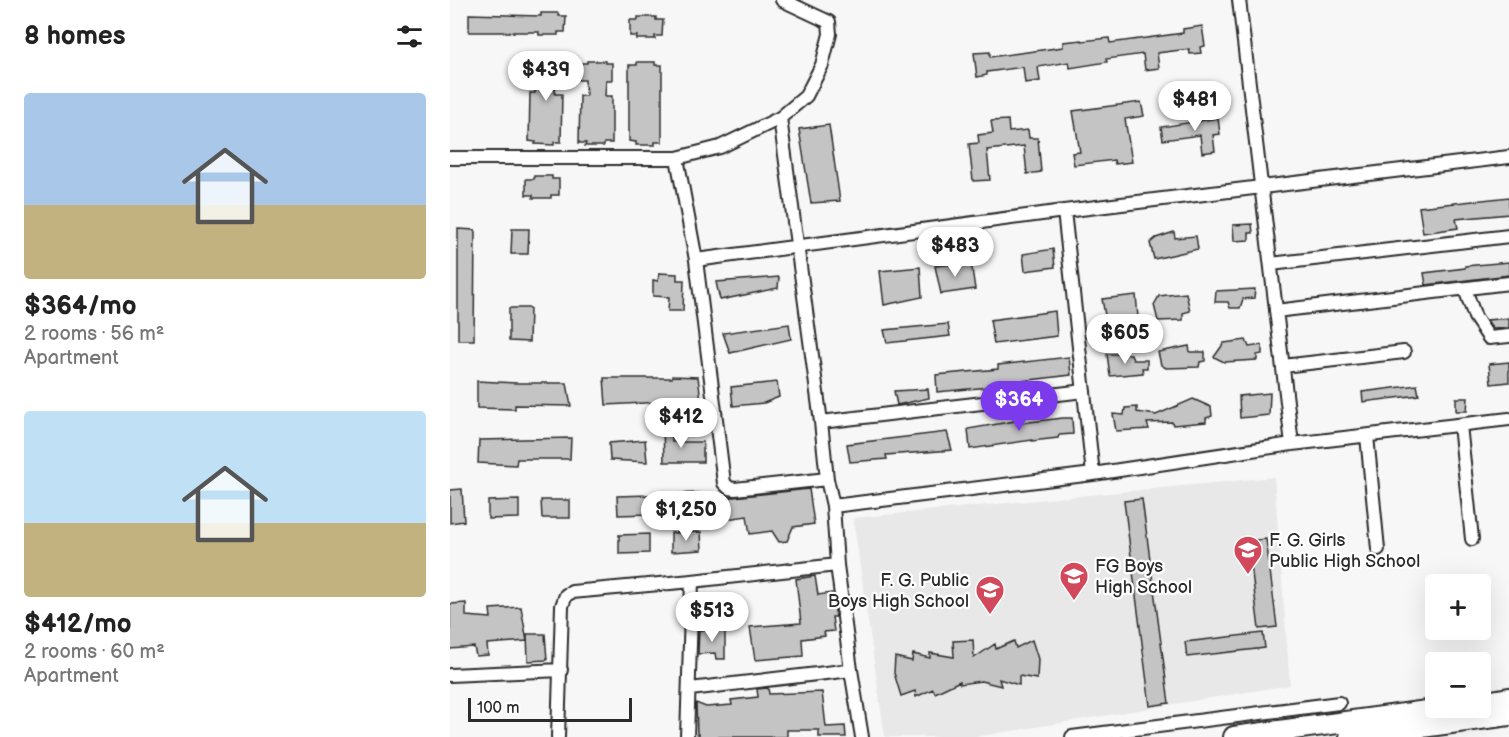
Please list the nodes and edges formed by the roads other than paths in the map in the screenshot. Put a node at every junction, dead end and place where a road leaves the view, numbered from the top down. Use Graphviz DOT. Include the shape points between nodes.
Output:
graph roads {
  1 [pos="782,0"];
  2 [pos="1239,0"];
  3 [pos="780,118"];
  4 [pos="1509,157"];
  5 [pos="450,158"];
  6 [pos="677,158"];
  7 [pos="1262,187"];
  8 [pos="1064,212"];
  9 [pos="1509,236"];
  10 [pos="799,248"];
  11 [pos="696,260"];
  12 [pos="1271,264"];
  13 [pos="1509,283"];
  14 [pos="1465,289"];
  15 [pos="1276,311"];
  16 [pos="1509,336"];
  17 [pos="1404,352"];
  18 [pos="1283,366"];
  19 [pos="1084,391"];
  20 [pos="1509,419"];
  21 [pos="821,422"];
  22 [pos="1460,425"];
  23 [pos="1367,435"];
  24 [pos="1292,444"];
  25 [pos="1094,474"];
  26 [pos="826,479"];
  27 [pos="833,506"];
  28 [pos="1472,539"];
  29 [pos="1378,549"];
  30 [pos="837,566"];
  31 [pos="692,581"];
  32 [pos="561,670"];
  33 [pos="851,670"];
  34 [pos="450,675"];
  35 [pos="690,689"];
  36 [pos="1509,698"];
  37 [pos="1491,701"];
  38 [pos="1339,703"];
  39 [pos="1273,711"];
  40 [pos="1425,711"];
  41 [pos="1509,715"];
  42 [pos="1274,732"];
  43 [pos="558,737"];
  44 [pos="687,737"];
  45 [pos="862,737"];
  46 [pos="1072,737"];
  47 [pos="1077,737"];
  48 [pos="1234,737"];
  49 [pos="1350,737"];
  1 -- 3 [label="street" via="829,22 830,34 822,65 806,96"];
  2 -- 7 [label="street"];
  3 -- 6 [label="street" via="720,147"];
  3 -- 10 [label="street"];
  4 -- 7 [label="street"];
  5 -- 6 [label="street"];
  6 -- 11 [label="street"];
  7 -- 8 [label="street"];
  7 -- 12 [label="street"];
  8 -- 10 [label="street"];
  8 -- 19 [label="street"];
  9 -- 12 [label="street"];
  10 -- 11 [label="street"];
  10 -- 21 [label="street"];
  11 -- 26 [label="street" via="724,483 735,489"];
  12 -- 15 [label="street"];
  13 -- 14 [label="street"];
  14 -- 15 [label="street"];
  14 -- 16 [label="street" via="1475,317 1489,338"];
  15 -- 18 [label="street"];
  17 -- 18 [label="street"];
  18 -- 24 [label="street"];
  19 -- 21 [label="street"];
  19 -- 25 [label="street"];
  20 -- 22 [label="street"];
  21 -- 26 [label="street"];
  22 -- 23 [label="street"];
  22 -- 28 [label="street"];
  23 -- 24 [label="street"];
  23 -- 29 [label="street"];
  24 -- 25 [label="street"];
  25 -- 27 [label="street"];
  26 -- 27 [label="street"];
  27 -- 30 [label="street"];
  30 -- 31 [label="street"];
  30 -- 33 [label="street"];
  31 -- 32 [label="street" via="566,595 562,606"];
  31 -- 35 [label="street"];
  32 -- 34 [label="street"];
  32 -- 43 [label="street"];
  33 -- 35 [label="street"];
  33 -- 45 [label="street"];
  35 -- 44 [label="street"];
  36 -- 37 [label="main road"];
  38 -- 39 [label="street"];
  39 -- 42 [label="street"];
  39 -- 47 [label="street"];
  40 -- 42 [label="main road"];
  41 -- 49 [label="main road"];
  42 -- 48 [label="main road"];
  46 -- 47 [label="street"];
}
